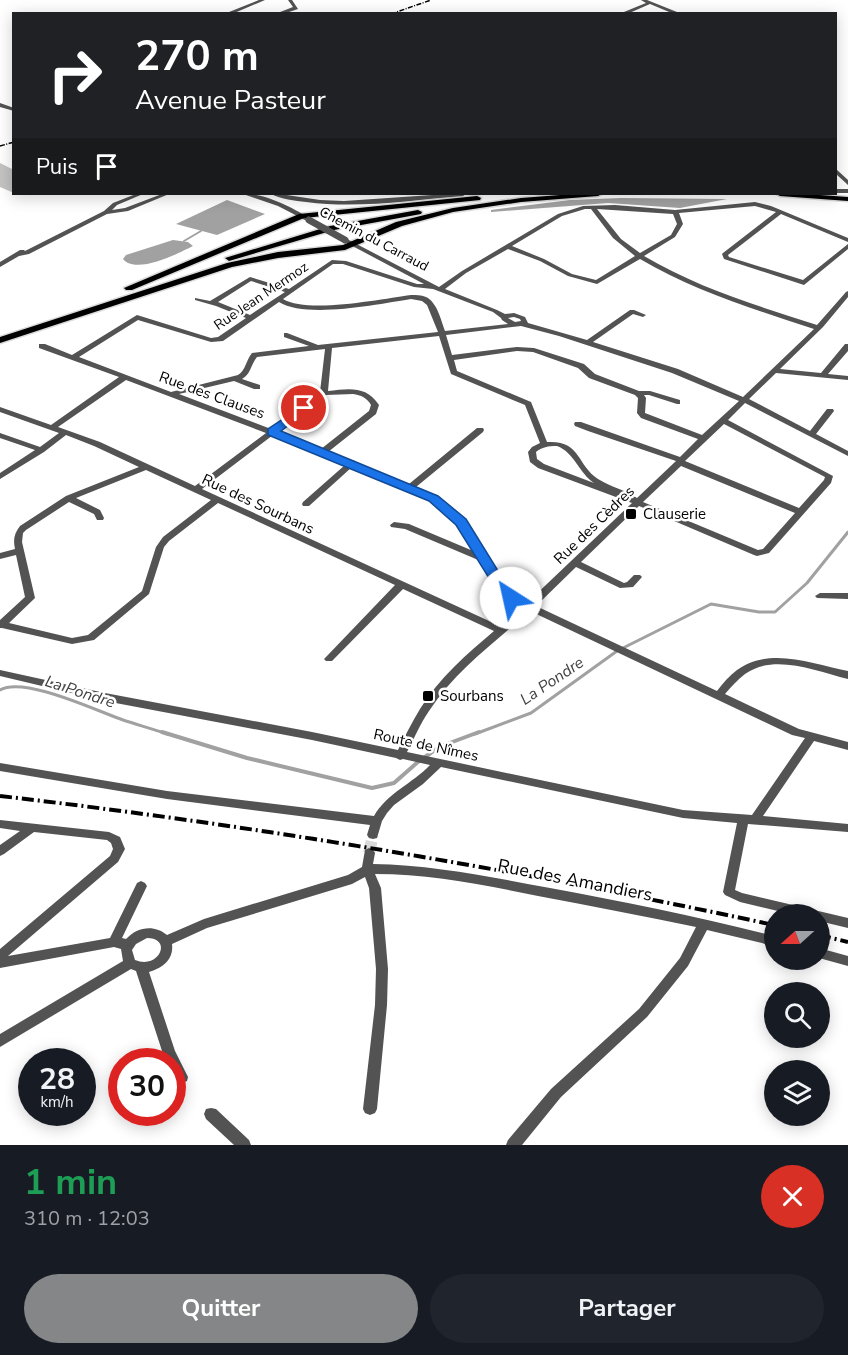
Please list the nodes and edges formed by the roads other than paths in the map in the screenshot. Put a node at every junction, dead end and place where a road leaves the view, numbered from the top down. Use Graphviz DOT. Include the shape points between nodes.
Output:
graph roads {
  1 [pos="263,0"];
  2 [pos="290,0"];
  3 [pos="643,0"];
  4 [pos="650,3"];
  5 [pos="225,11"];
  6 [pos="283,12"];
  7 [pos="626,12"];
  8 [pos="675,12"];
  9 [pos="837,172"];
  10 [pos="848,183"];
  11 [pos="138,195"];
  12 [pos="164,195"];
  13 [pos="249,195"];
  14 [pos="278,195"];
  15 [pos="448,195"];
  16 [pos="535,195"];
  17 [pos="566,195"];
  18 [pos="585,195"];
  19 [pos="794,195"];
  20 [pos="848,199"];
  21 [pos="593,207"];
  22 [pos="106,212"];
  23 [pos="675,212"];
  24 [pos="780,212"];
  25 [pos="305,218"];
  26 [pos="848,240"];
  27 [pos="349,242"];
  28 [pos="848,246"];
  29 [pos="509,247"];
  30 [pos="641,256"];
  31 [pos="0,265"];
  32 [pos="437,288"];
  33 [pos="290,291"];
  34 [pos="456,295"];
  35 [pos="847,296"];
  36 [pos="197,299"];
  37 [pos="279,299"];
  38 [pos="214,304"];
  39 [pos="514,315"];
  40 [pos="643,315"];
  41 [pos="251,318"];
  42 [pos="504,318"];
  43 [pos="521,322"];
  44 [pos="33,328"];
  45 [pos="818,328"];
  46 [pos="479,330"];
  47 [pos="442,333"];
  48 [pos="287,335"];
  49 [pos="0,341"];
  50 [pos="588,342"];
  51 [pos="42,346"];
  52 [pos="329,346"];
  53 [pos="848,346"];
  54 [pos="318,347"];
  55 [pos="74,357"];
  56 [pos="450,358"];
  57 [pos="773,371"];
  58 [pos="823,375"];
  59 [pos="124,377"];
  60 [pos="848,378"];
  61 [pos="236,379"];
  62 [pos="257,387"];
  63 [pos="324,393"];
  64 [pos="638,393"];
  65 [pos="171,394"];
  66 [pos="744,400"];
  67 [pos="676,402"];
  68 [pos="0,409"];
  69 [pos="830,411"];
  70 [pos="723,420"];
  71 [pos="578,424"];
  72 [pos="52,428"];
  73 [pos="480,430"];
  74 [pos="65,432"];
  75 [pos="272,432"];
  76 [pos="0,435"];
  77 [pos="811,435"];
  78 [pos="702,438"];
  79 [pos="544,444"];
  80 [pos="41,450"];
  81 [pos="323,452"];
  82 [pos="848,454"];
  83 [pos="680,461"];
  84 [pos="352,464"];
  85 [pos="145,467"];
  86 [pos="0,477"];
  87 [pos="411,487"];
  88 [pos="195,490"];
  89 [pos="69,498"];
  90 [pos="217,501"];
  91 [pos="638,502"];
  92 [pos="306,504"];
  93 [pos="801,512"];
  94 [pos="100,518"];
  95 [pos="394,525"];
  96 [pos="20,551"];
  97 [pos="0,556"];
  98 [pos="486,560"];
  99 [pos="574,563"];
  100 [pos="637,577"];
  101 [pos="401,585"];
  102 [pos="848,596"];
  103 [pos="820,597"];
  104 [pos="529,608"];
  105 [pos="0,625"];
  106 [pos="502,631"];
  107 [pos="329,659"];
  108 [pos="0,673"];
  109 [pos="848,675"];
  110 [pos="718,696"];
  111 [pos="811,737"];
  112 [pos="848,746"];
  113 [pos="400,756"];
  114 [pos="438,763"];
  115 [pos="0,767"];
  116 [pos="749,820"];
  117 [pos="375,821"];
  118 [pos="0,824"];
  119 [pos="33,827"];
  120 [pos="848,828"];
  121 [pos="373,835"];
  122 [pos="0,851"];
  123 [pos="369,853"];
  124 [pos="367,869"];
  125 [pos="141,885"];
  126 [pos="770,904"];
  127 [pos="830,918"];
  128 [pos="848,923"];
  129 [pos="704,924"];
  130 [pos="764,939"];
  131 [pos="166,941"];
  132 [pos="114,942"];
  133 [pos="128,945"];
  134 [pos="0,956"];
  135 [pos="830,956"];
  136 [pos="848,961"];
  137 [pos="0,963"];
  138 [pos="135,966"];
  139 [pos="0,1041"];
  140 [pos="167,1048"];
  141 [pos="370,1109"];
  142 [pos="211,1114"];
  143 [pos="244,1145"];
  144 [pos="513,1145"];
  1 -- 5 [label="street"];
  2 -- 6 [label="street" via="296,8"];
  3 -- 4 [label="street"];
  4 -- 7 [label="street"];
  4 -- 8 [label="street"];
  9 -- 10 [label="street"];
  11 -- 22 [label="street"];
  12 -- 22 [label="street" via="126,210"];
  13 -- 25 [label="street, Chemin du Carraud"];
  14 -- 15 [label="street" via="324,203"];
  16 -- 25 [label="main road"];
  17 -- 44 [label="main road" via="456,206 333,228 239,254"];
  18 -- 27 [label="main road" via="453,210"];
  19 -- 20 [label="main road"];
  21 -- 23 [label="street"];
  21 -- 29 [label="street" via="568,211"];
  21 -- 30 [label="street" via="619,239"];
  22 -- 31 [label="street"];
  23 -- 24 [label="street" via="745,203"];
  23 -- 30 [label="street" via="680,224 677,231"];
  24 -- 26 [label="street"];
  24 -- 28 [label="street" via="725,254 726,258 801,283"];
  25 -- 27 [label="street, Chemin du Carraud, bridge"];
  25 -- 44 [label="main road"];
  27 -- 32 [label="street, Chemin du Carraud"];
  27 -- 44 [label="main road" via="230,265"];
  29 -- 30 [label="street" via="594,283"];
  29 -- 32 [label="street" via="468,274"];
  30 -- 45 [label="street" via="704,287"];
  32 -- 33 [label="street, Rue Jean Mermoz" via="416,286 338,261"];
  32 -- 34 [label="street, Chemin du Carraud"];
  33 -- 37 [label="street, Rue Jean Mermoz"];
  33 -- 38 [label="street" via="250,279"];
  34 -- 39 [label="street, Chemin du Carraud"];
  34 -- 42 [label="street, Chemin du Carraud"];
  35 -- 45 [label="street, Rue des Cèdres"];
  36 -- 38 [label="street"];
  37 -- 41 [label="street, Rue Jean Mermoz"];
  37 -- 47 [label="street" via="296,308 421,298 431,305"];
  38 -- 41 [label="street"];
  39 -- 42 [label="street, Chemin du Carraud"];
  39 -- 43 [label="street, Chemin du Carraud"];
  40 -- 50 [label="street" via="632,311"];
  41 -- 55 [label="street, Rue Jean Mermoz" via="214,340 137,316"];
  42 -- 43 [label="street, Chemin du Carraud" via="509,323"];
  42 -- 46 [label="street"];
  43 -- 46 [label="street"];
  43 -- 50 [label="street, Chemin du Carraud"];
  44 -- 49 [label="main road"];
  45 -- 57 [label="street, Rue des Cèdres"];
  46 -- 47 [label="street"];
  47 -- 52 [label="street"];
  47 -- 56 [label="street"];
  48 -- 54 [label="street"];
  50 -- 66 [label="street, Chemin du Carraud" via="675,371"];
  51 -- 55 [label="street, Rue des Clauses"];
  52 -- 54 [label="street"];
  52 -- 63 [label="street"];
  53 -- 58 [label="street"];
  54 -- 61 [label="street" via="254,356 246,373"];
  55 -- 59 [label="street, Rue des Clauses"];
  56 -- 64 [label="street" via="531,350 581,366 592,376"];
  56 -- 79 [label="street" via="456,374 528,404"];
  57 -- 58 [label="street"];
  57 -- 66 [label="street, Rue des Cèdres"];
  58 -- 60 [label="street"];
  59 -- 65 [label="street, Rue des Clauses"];
  59 -- 72 [label="street"];
  61 -- 62 [label="street"];
  61 -- 65 [label="street"];
  63 -- 75 [label="street"];
  63 -- 81 [label="street" via="362,393 375,405 373,412"];
  64 -- 67 [label="street"];
  64 -- 78 [label="street" via="644,416"];
  65 -- 75 [label="street, Rue des Clauses"];
  66 -- 70 [label="street, Rue des Cèdres"];
  66 -- 77 [label="street, Chemin du Carraud"];
  68 -- 72 [label="street, Rue des Sourbans"];
  69 -- 77 [label="street"];
  70 -- 78 [label="street, Rue des Cèdres"];
  70 -- 93 [label="street" via="828,475 828,481"];
  71 -- 83 [label="street"];
  72 -- 74 [label="street, Rue des Sourbans"];
  73 -- 87 [label="street"];
  74 -- 80 [label="street"];
  74 -- 85 [label="street, Rue des Sourbans"];
  75 -- 81 [label="street, Rue des Clauses"];
  75 -- 88 [label="street"];
  76 -- 80 [label="street"];
  77 -- 82 [label="street, Chemin du Carraud"];
  78 -- 83 [label="street, Rue des Cèdres"];
  79 -- 91 [label="street" via="569,448 591,478"];
  79 -- 91 [label="street" via="532,452 533,460 541,466"];
  80 -- 86 [label="street"];
  81 -- 84 [label="street, Rue des Clauses"];
  83 -- 91 [label="street, Rue des Cèdres"];
  83 -- 93 [label="street"];
  84 -- 87 [label="street, Rue des Clauses"];
  84 -- 92 [label="street"];
  85 -- 88 [label="street, Rue des Sourbans"];
  85 -- 89 [label="street"];
  87 -- 98 [label="street, Rue des Clauses" via="434,498 455,515"];
  88 -- 90 [label="street, Rue des Sourbans"];
  89 -- 94 [label="street" via="97,512"];
  89 -- 96 [label="street" via="23,528 18,537"];
  90 -- 101 [label="street, Rue des Sourbans"];
  90 -- 105 [label="street" via="166,539 146,592 91,638 72,641"];
  91 -- 93 [label="street" via="760,553"];
  91 -- 99 [label="street, Rue des Cèdres"];
  95 -- 98 [label="street" via="406,526"];
  96 -- 97 [label="street"];
  96 -- 105 [label="street" via="30,598"];
  98 -- 104 [label="street, Rue des Clauses" via="508,596"];
  99 -- 100 [label="street" via="623,586"];
  99 -- 104 [label="street, Rue des Cèdres"];
  101 -- 106 [label="street, Rue des Sourbans"];
  101 -- 107 [label="street"];
  102 -- 103 [label="street"];
  104 -- 106 [label="street, Rue des Cèdres"];
  104 -- 110 [label="street, Rue des Clauses"];
  106 -- 113 [label="street, Rue des Cèdres" via="438,691"];
  108 -- 113 [label="street, Route de Nîmes"];
  109 -- 110 [label="street" via="785,662 763,662 743,670"];
  110 -- 111 [label="street, Rue des Clauses"];
  111 -- 112 [label="street, Rue des Clauses"];
  111 -- 116 [label="street"];
  113 -- 114 [label="street, Route de Nîmes"];
  114 -- 116 [label="street, Route de Nîmes" via="683,814"];
  114 -- 117 [label="street" via="388,803"];
  115 -- 117 [label="street" via="167,795"];
  116 -- 120 [label="street, Route de Nîmes"];
  116 -- 126 [label="street" via="729,891"];
  117 -- 121 [label="street"];
  118 -- 119 [label="street"];
  119 -- 122 [label="street"];
  119 -- 134 [label="street" via="109,836 117,840 119,849 114,859"];
  123 -- 124 [label="street"];
  124 -- 129 [label="street, Rue des Amandiers" via="461,877"];
  124 -- 131 [label="street" via="352,879 204,924"];
  124 -- 141 [label="street" via="375,888 382,969"];
  125 -- 132 [label="street"];
  127 -- 128 [label="street"];
  129 -- 130 [label="street, Rue des Amandiers"];
  129 -- 144 [label="street" via="684,962 643,1013 556,1094"];
  131 -- 133 [label="street" via="157,934 144,933"];
  131 -- 138 [label="street" via="167,952 160,963"];
  132 -- 133 [label="street"];
  132 -- 137 [label="street"];
  133 -- 138 [label="street" via="126,955"];
  135 -- 136 [label="street"];
  138 -- 139 [label="street"];
  138 -- 140 [label="street"];
  142 -- 143 [label="street"];
}
